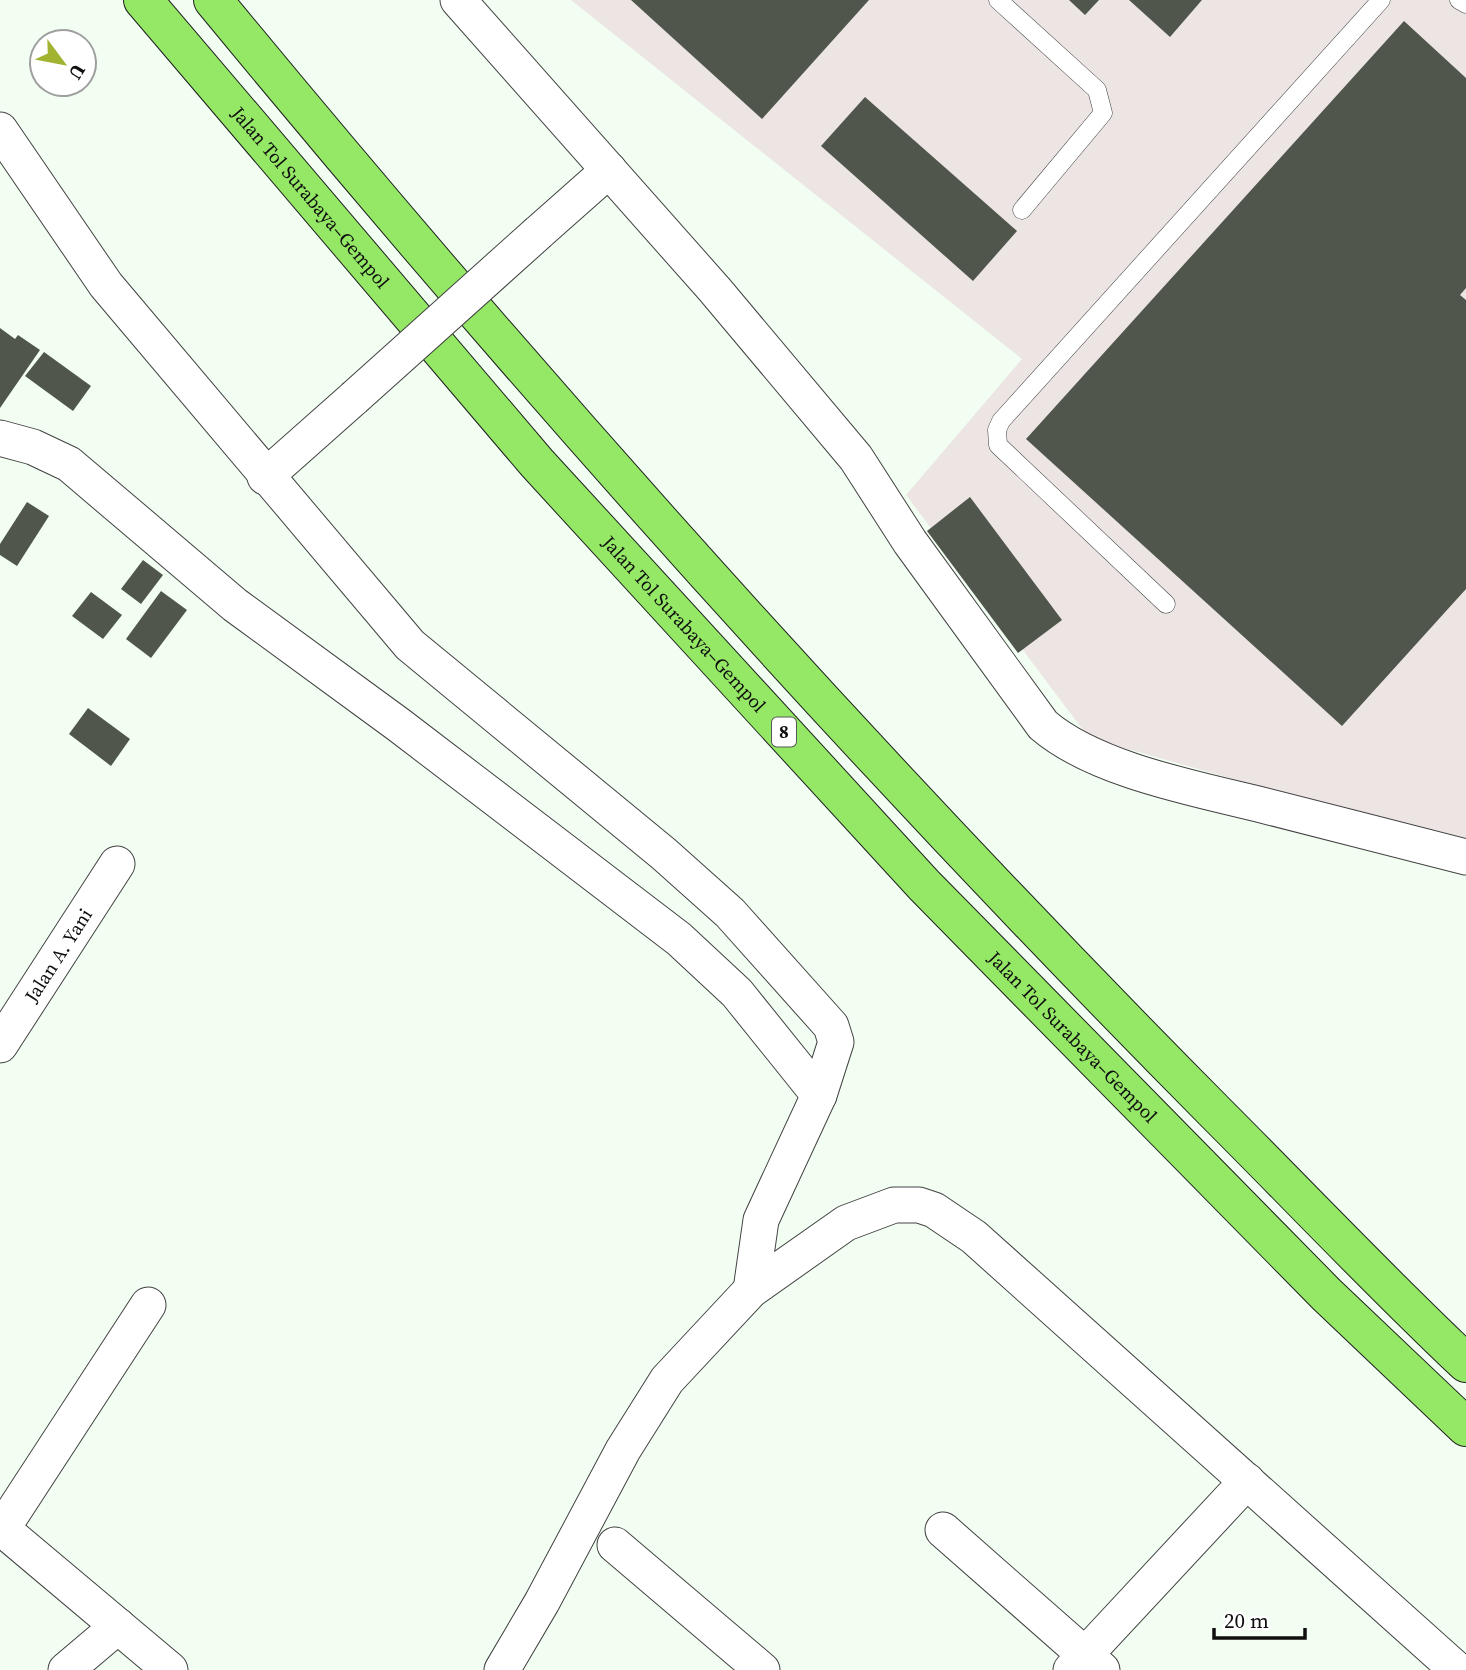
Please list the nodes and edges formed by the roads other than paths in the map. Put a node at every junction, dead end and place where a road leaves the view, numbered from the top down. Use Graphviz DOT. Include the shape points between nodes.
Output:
graph roads {
  1 [pos="143,0"];
  2 [pos="214,0"];
  3 [pos="458,0"];
  4 [pos="998,0"];
  5 [pos="1381,0"];
  6 [pos="1459,0"];
  7 [pos="1466,4"];
  8 [pos="0,130"];
  9 [pos="609,170"];
  10 [pos="1022,210"];
  11 [pos="0,438"];
  12 [pos="265,477"];
  13 [pos="1166,604"];
  14 [pos="1466,857"];
  15 [pos="117,864"];
  16 [pos="0,1045"];
  17 [pos="819,1095"];
  18 [pos="751,1290"];
  19 [pos="148,1305"];
  20 [pos="1466,1363"];
  21 [pos="1466,1427"];
  22 [pos="1247,1480"];
  23 [pos="1,1528"];
  24 [pos="943,1530"];
  25 [pos="615,1545"];
  26 [pos="118,1626"];
  27 [pos="1086,1665"];
  28 [pos="66,1670"];
  29 [pos="170,1670"];
  30 [pos="502,1670"];
  31 [pos="762,1670"];
  32 [pos="1457,1670"];
  1 -- 21 [label="highway, Jalan Tol Surabaya–Gempol / 8" via="537,463 924,885 1326,1294"];
  2 -- 20 [label="highway" via="384,207 724,594 1075,971"];
  3 -- 9 [label="street"];
  4 -- 10 [label="lane" via="1097,90 1104,106 1103,113"];
  5 -- 13 [label="lane" via="997,430 998,445"];
  6 -- 7 [label="lane"];
  8 -- 12 [label="street" via="106,285"];
  9 -- 12 [label="street, bridge"];
  9 -- 14 [label="street" via="856,458 910,542 1055,736 1074,748 1167,781"];
  11 -- 17 [label="street" via="69,464 235,606 678,939 737,993"];
  12 -- 17 [label="street" via="410,645 673,862 730,913 808,999 831,1026 836,1042"];
  15 -- 16 [label="street, Jalan A. Yani"];
  17 -- 18 [label="street" via="761,1220"];
  18 -- 22 [label="street" via="846,1223 894,1205 919,1205 974,1237"];
  18 -- 30 [label="street" via="667,1380 623,1450"];
  19 -- 23 [label="street"];
  22 -- 27 [label="street"];
  22 -- 32 [label="street"];
  23 -- 26 [label="street"];
  24 -- 27 [label="street"];
  25 -- 31 [label="street"];
  26 -- 28 [label="street"];
  26 -- 29 [label="street"];
}
